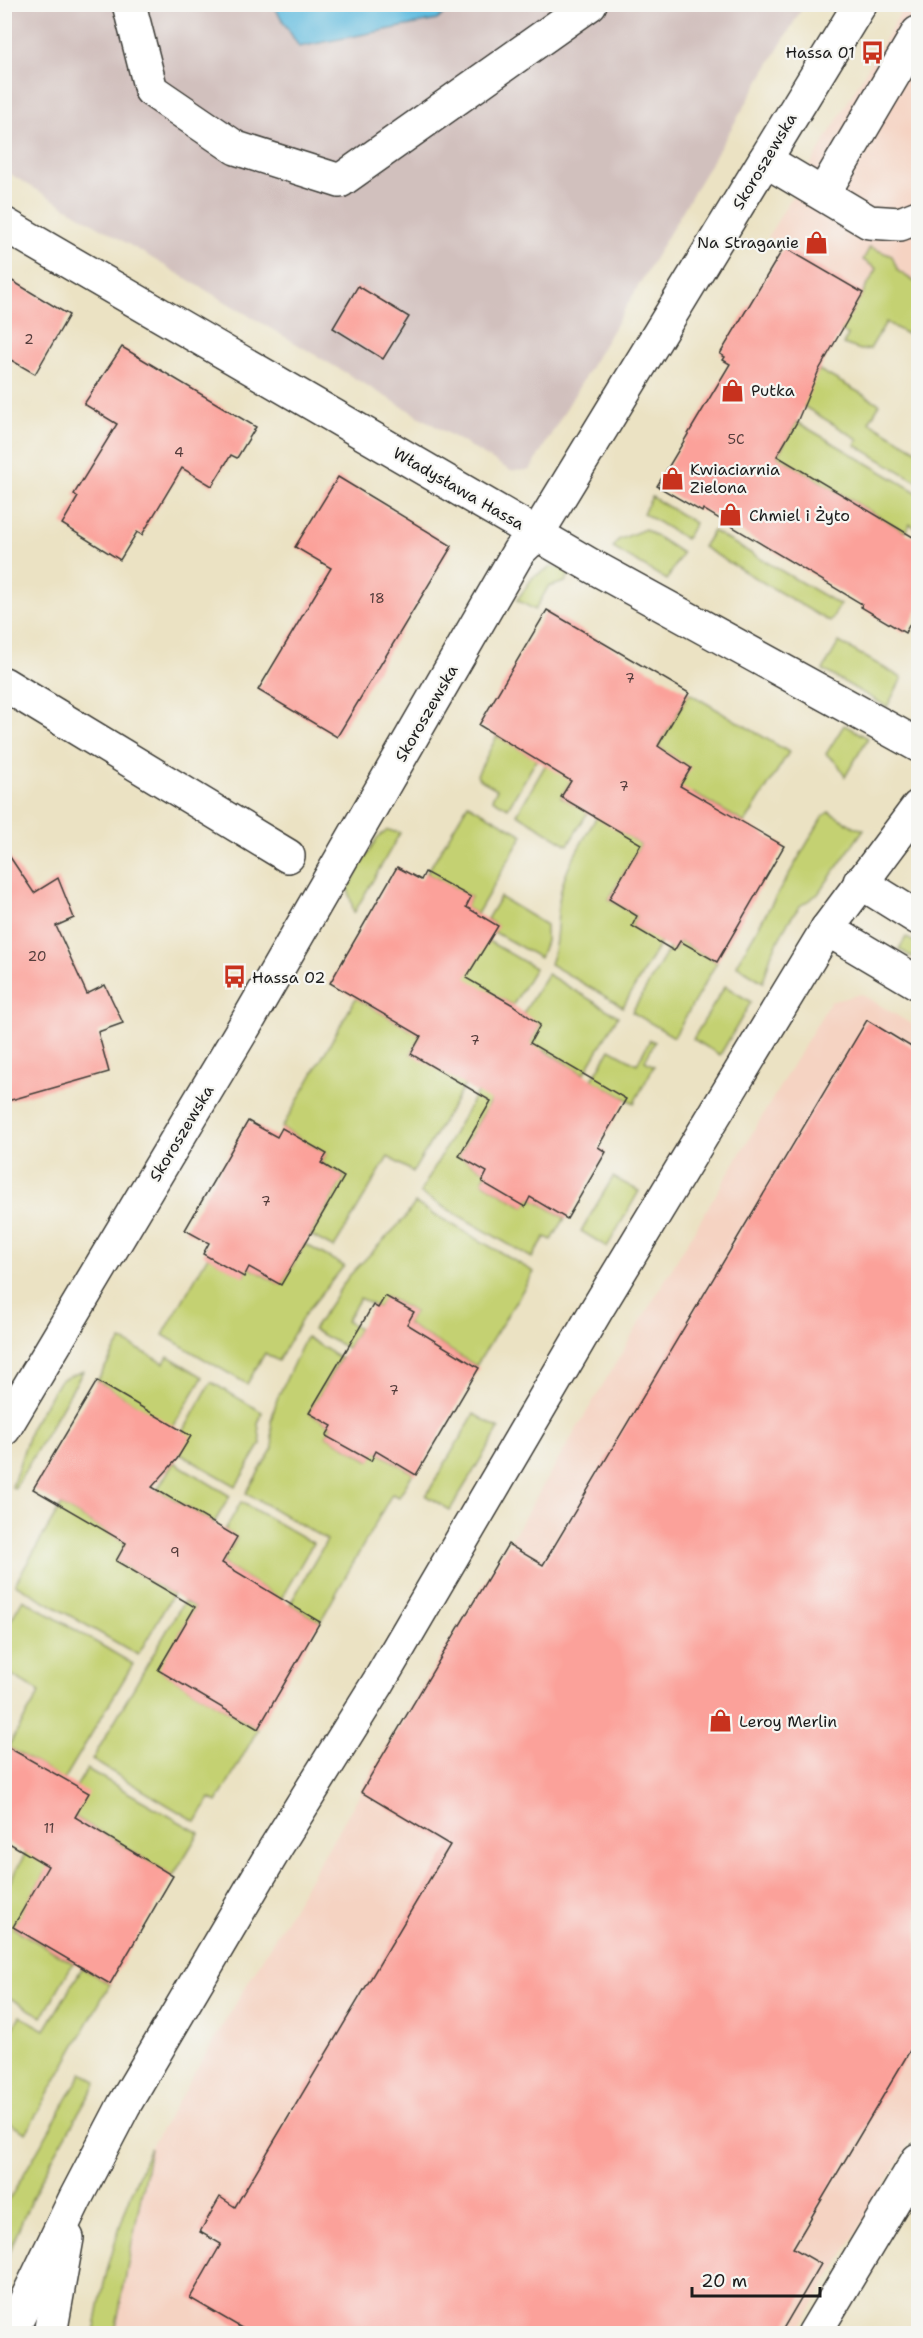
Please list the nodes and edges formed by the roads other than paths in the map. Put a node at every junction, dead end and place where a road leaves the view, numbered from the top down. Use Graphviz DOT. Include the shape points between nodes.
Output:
graph roads {
  1 [pos="129,4"];
  2 [pos="590,4"];
  3 [pos="860,4"];
  4 [pos="918,33"];
  5 [pos="765,160"];
  6 [pos="823,194"];
  7 [pos="918,217"];
  8 [pos="4,224"];
  9 [pos="537,534"];
  10 [pos="4,684"];
  11 [pos="918,745"];
  12 [pos="918,807"];
  13 [pos="288,856"];
  14 [pos="860,882"];
  15 [pos="918,918"];
  16 [pos="827,928"];
  17 [pos="918,983"];
  18 [pos="4,1429"];
  19 [pos="918,2160"];
  20 [pos="75,2199"];
  21 [pos="10,2334"];
  22 [pos="50,2334"];
  23 [pos="814,2334"];
  1 -- 2 [label="street" via="151,90 236,148 340,181"];
  3 -- 5 [label="street, Skoroszewska"];
  4 -- 6 [label="street"];
  5 -- 6 [label="street"];
  5 -- 9 [label="street, Skoroszewska"];
  6 -- 7 [label="street" via="869,222 900,224"];
  8 -- 9 [label="street, Władysława Hassa"];
  9 -- 11 [label="street, Władysława Hassa"];
  9 -- 18 [label="street, Skoroszewska" via="519,551 250,1017"];
  10 -- 13 [label="street"];
  12 -- 14 [label="street"];
  14 -- 15 [label="street"];
  14 -- 16 [label="street"];
  16 -- 17 [label="street"];
  16 -- 20 [label="street" via="264,1868 124,2105"];
  19 -- 23 [label="street"];
  20 -- 21 [label="street"];
  20 -- 22 [label="street"];
}
